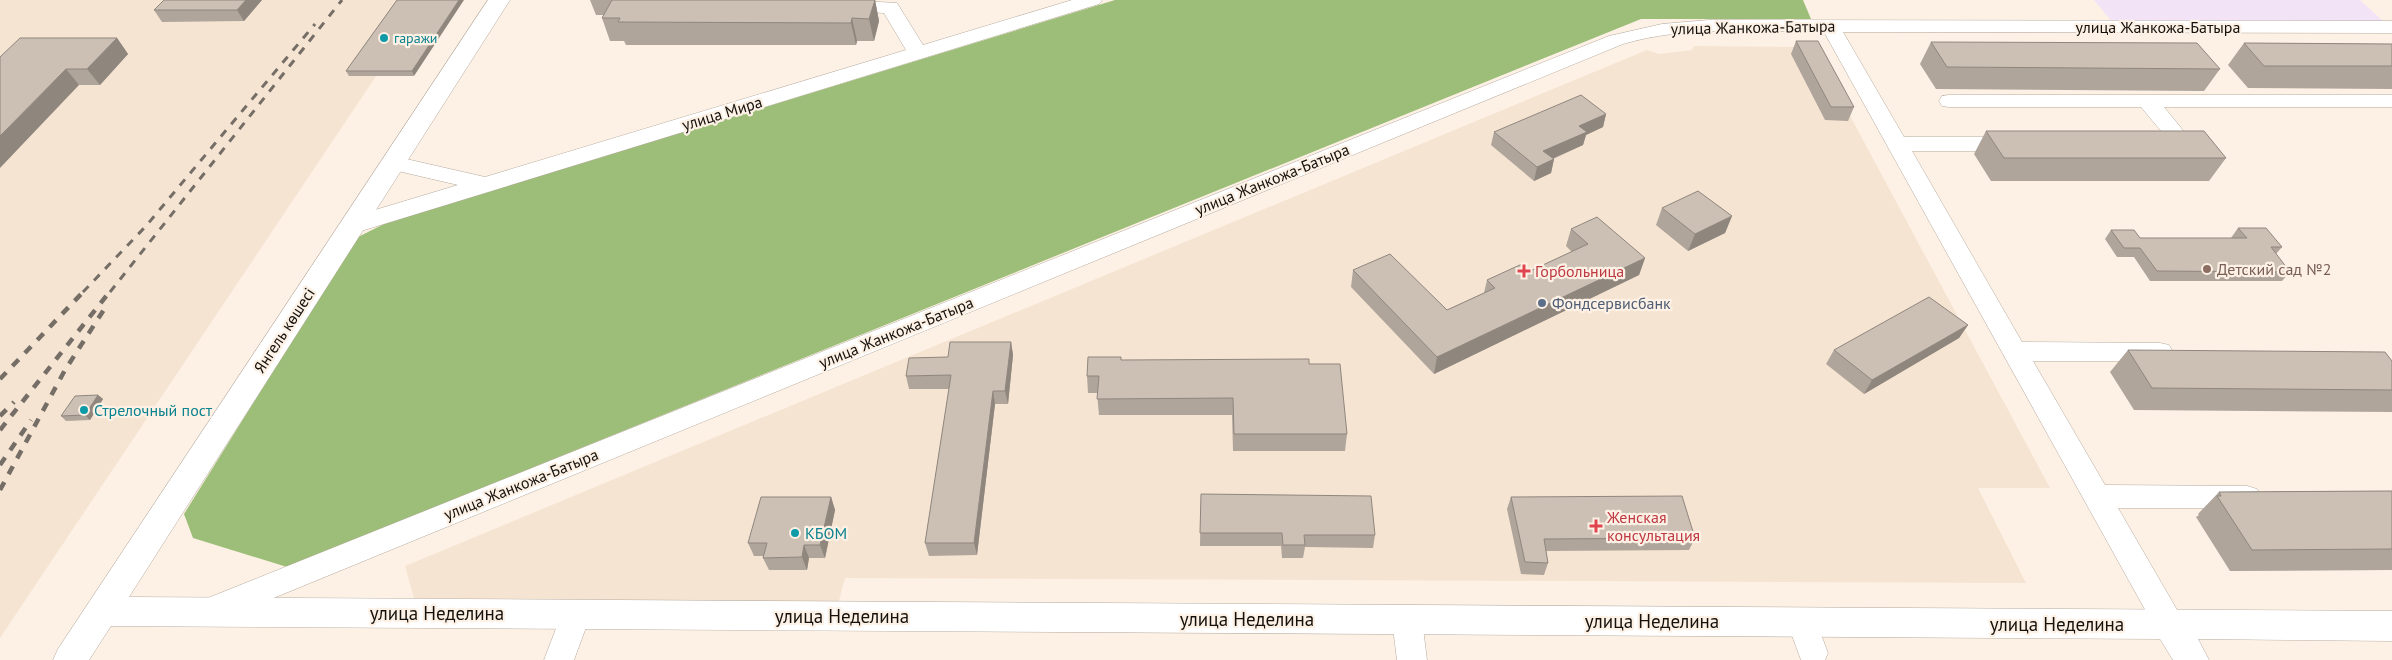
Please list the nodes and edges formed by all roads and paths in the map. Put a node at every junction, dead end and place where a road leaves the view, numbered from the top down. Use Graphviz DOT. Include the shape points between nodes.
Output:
graph roads {
  1 [pos="499,0"];
  2 [pos="1092,0"];
  3 [pos="820,6"];
  4 [pos="1830,26"];
  5 [pos="2392,27"];
  6 [pos="918,53"];
  7 [pos="2392,101"];
  8 [pos="1949,102"];
  9 [pos="2148,102"];
  10 [pos="1896,144"];
  11 [pos="2030,144"];
  12 [pos="2146,144"];
  13 [pos="393,164"];
  14 [pos="487,184"];
  15 [pos="352,225"];
  16 [pos="2014,350"];
  17 [pos="2184,352"];
  18 [pos="2096,496"];
  19 [pos="2275,497"];
  20 [pos="102,611"];
  21 [pos="207,612"];
  22 [pos="576,614"];
  23 [pos="1407,620"];
  24 [pos="1802,622"];
  25 [pos="2169,624"];
  26 [pos="2392,626"];
  27 [pos="1813,653"];
  28 [pos="70,660"];
  29 [pos="559,660"];
  30 [pos="1412,660"];
  31 [pos="2192,660"];
  1 -- 13 [label="street, Янгель көшесі"];
  2 -- 6 [label="street, улица Мира"];
  3 -- 6 [label="street" via="890,6"];
  4 -- 5 [label="street, улица Жанкожа-Батыра"];
  4 -- 10 [label="street"];
  4 -- 21 [label="street, улица Жанкожа-Батыра" via="1677,27 1616,40"];
  6 -- 14 [label="street, улица Мира"];
  7 -- 9 [label="street"];
  8 -- 9 [label="street"];
  9 -- 12 [label="street" via="2184,145"];
  10 -- 11 [label="street"];
  10 -- 16 [label="street"];
  13 -- 14 [label="street"];
  13 -- 15 [label="street, Янгель көшесі"];
  14 -- 15 [label="street, улица Мира"];
  15 -- 20 [label="street, Янгель көшесі"];
  16 -- 17 [label="street"];
  16 -- 18 [label="street"];
  18 -- 19 [label="street"];
  18 -- 25 [label="street"];
  20 -- 21 [label="street, улица Неделина"];
  20 -- 28 [label="street, Янгель көшесі"];
  21 -- 22 [label="street, улица Неделина"];
  22 -- 23 [label="street, улица Неделина"];
  22 -- 29 [label="street"];
  23 -- 24 [label="street, улица Неделина"];
  23 -- 30 [label="street"];
  24 -- 25 [label="street, улица Неделина"];
  24 -- 27 [label="street"];
  25 -- 26 [label="street, улица Неделина"];
  25 -- 31 [label="street"];
}
